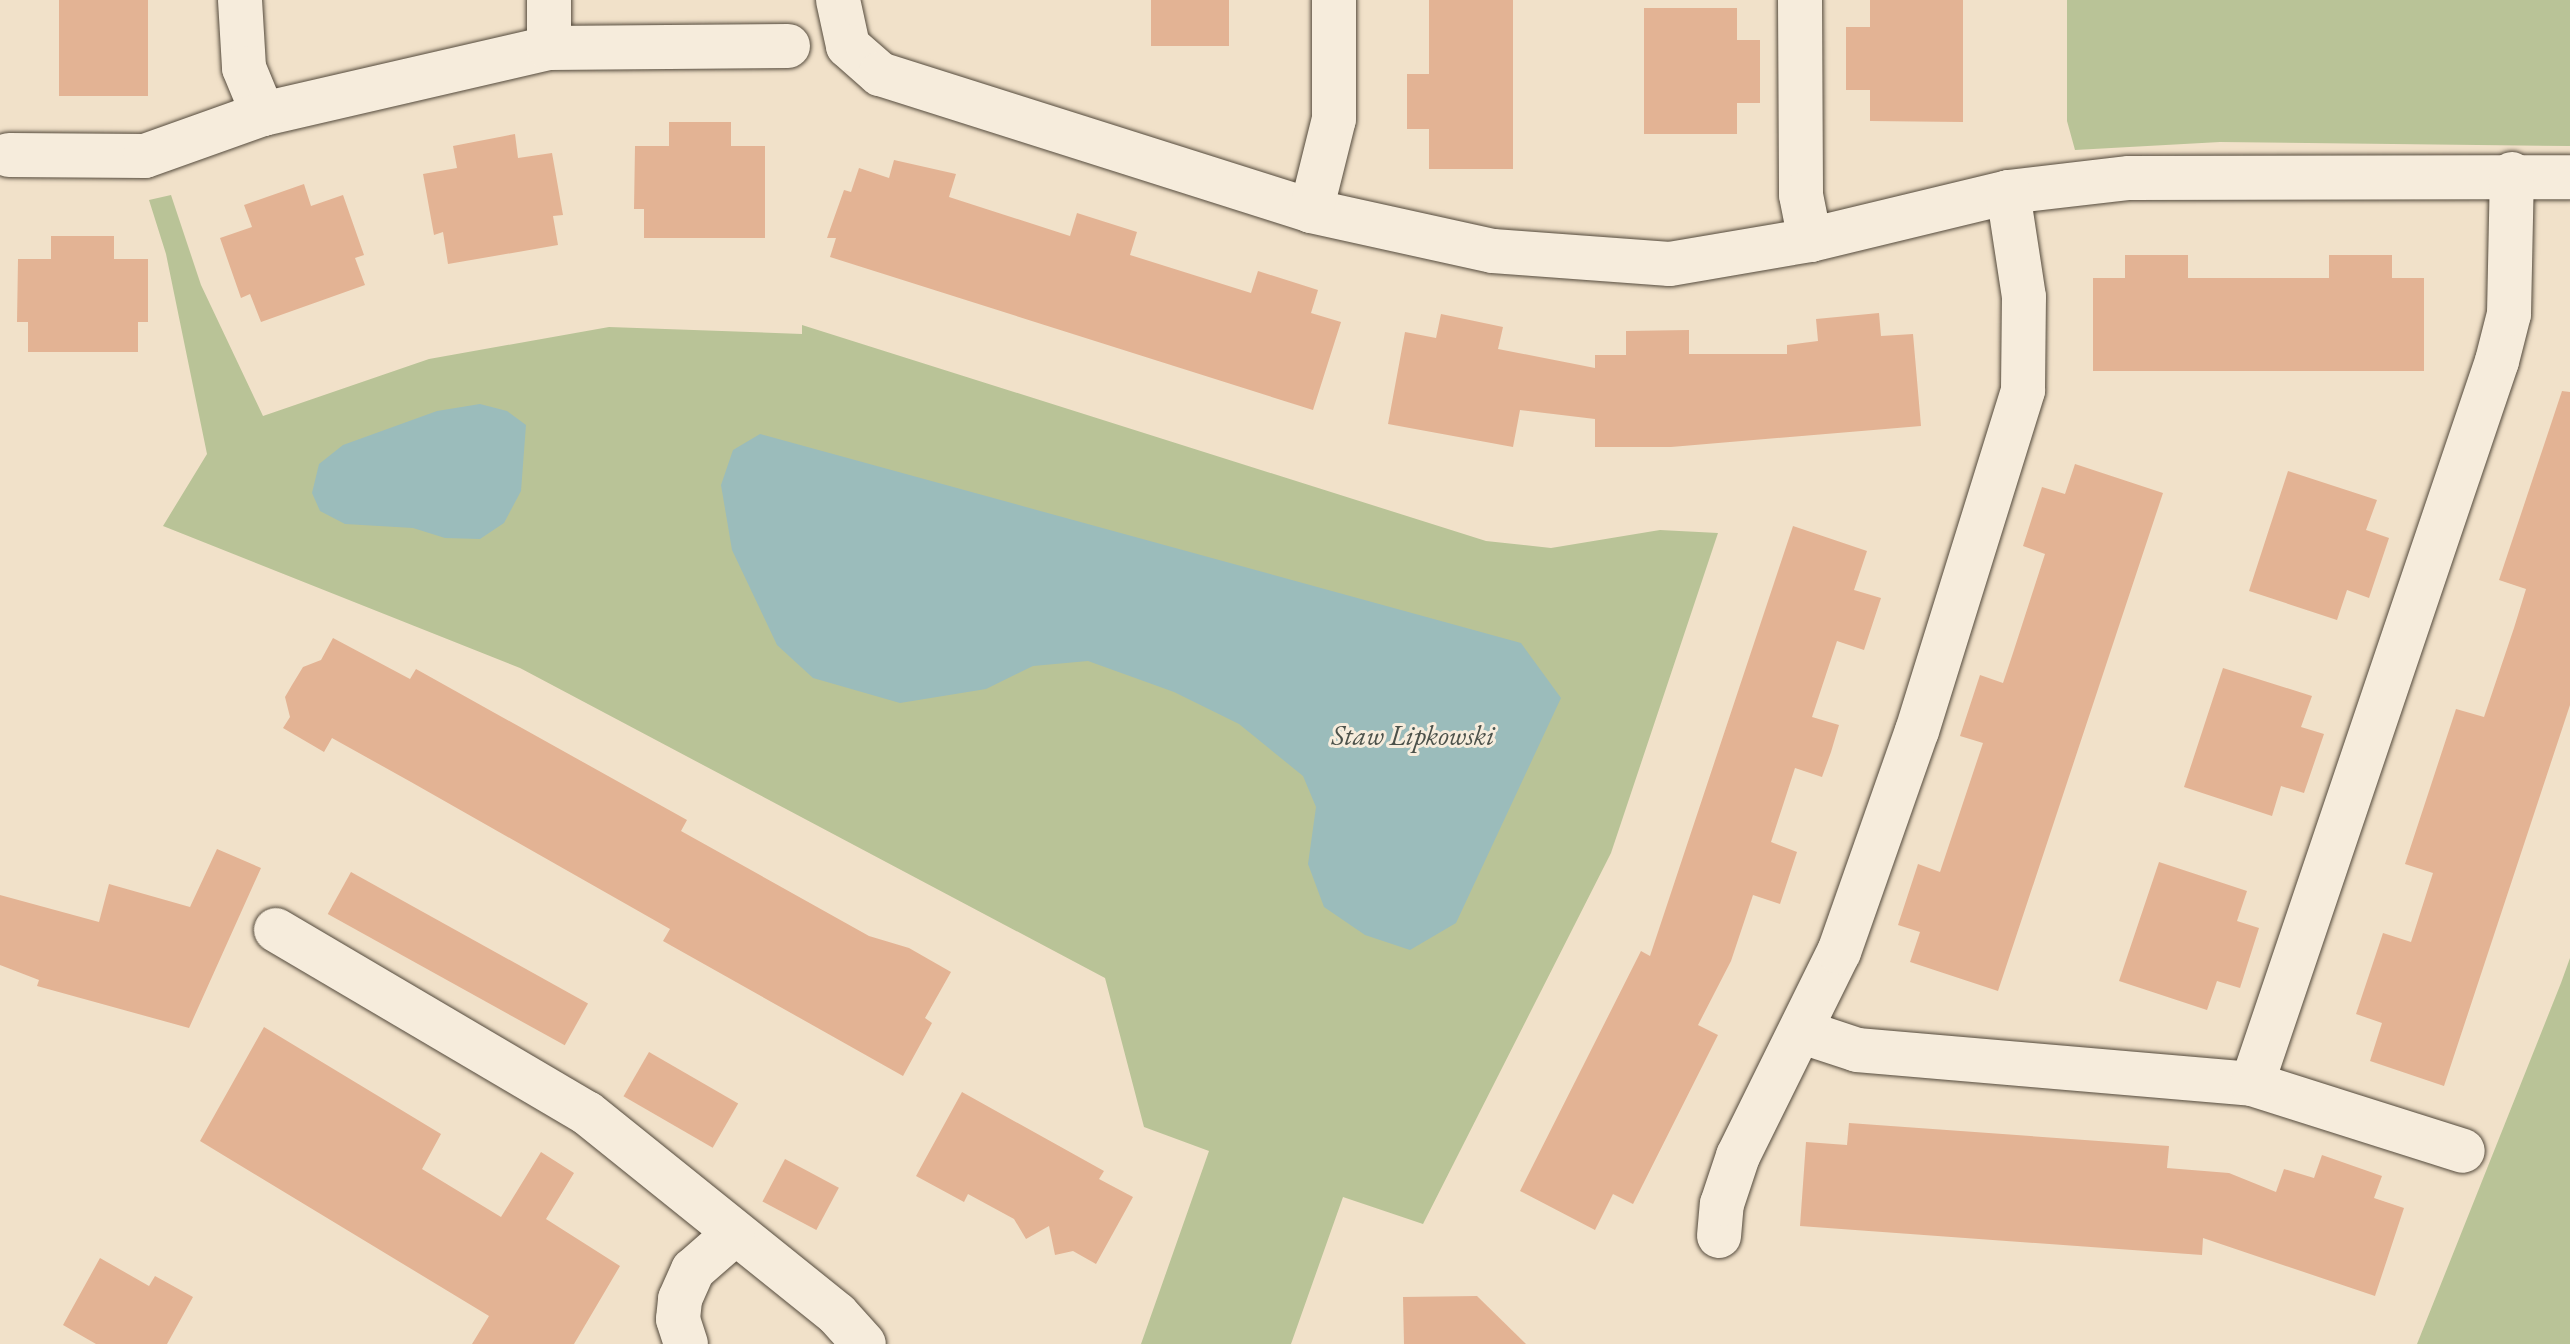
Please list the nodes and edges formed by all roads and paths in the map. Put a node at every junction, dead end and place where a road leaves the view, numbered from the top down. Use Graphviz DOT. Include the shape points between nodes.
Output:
graph roads {
  1 [pos="240,0"];
  2 [pos="549,0"];
  3 [pos="838,0"];
  4 [pos="1334,0"];
  5 [pos="1800,0"];
  6 [pos="788,46"];
  7 [pos="549,48"];
  8 [pos="263,114"];
  9 [pos="9,155"];
  10 [pos="2512,174"];
  11 [pos="2570,177"];
  12 [pos="2008,192"];
  13 [pos="1311,211"];
  14 [pos="1810,240"];
  15 [pos="276,930"];
  16 [pos="1803,1032"];
  17 [pos="2252,1084"];
  18 [pos="2463,1151"];
  19 [pos="733,1235"];
  20 [pos="1719,1236"];
  21 [pos="686,1344"];
  22 [pos="864,1344"];
  1 -- 8 [label="street" via="244,68"];
  2 -- 7 [label="street"];
  3 -- 13 [label="street" via="848,46 880,74"];
  4 -- 13 [label="street" via="1334,119"];
  5 -- 14 [label="street" via="1801,195"];
  6 -- 7 [label="street"];
  7 -- 8 [label="street"];
  8 -- 9 [label="street" via="145,156"];
  10 -- 11 [label="street"];
  10 -- 12 [label="street" via="2129,178"];
  10 -- 17 [label="street" via="2509,314 2497,361"];
  12 -- 14 [label="street"];
  12 -- 16 [label="street" via="2024,297 2023,390 1917,731 1839,952"];
  13 -- 14 [label="street" via="1493,251 1670,264"];
  15 -- 19 [label="street" via="587,1113"];
  16 -- 17 [label="street" via="1857,1050"];
  16 -- 20 [label="street" via="1738,1156 1722,1204"];
  17 -- 18 [label="street"];
  19 -- 21 [label="street" via="693,1270 680,1299 678,1319"];
  19 -- 22 [label="street" via="837,1314"];
}
